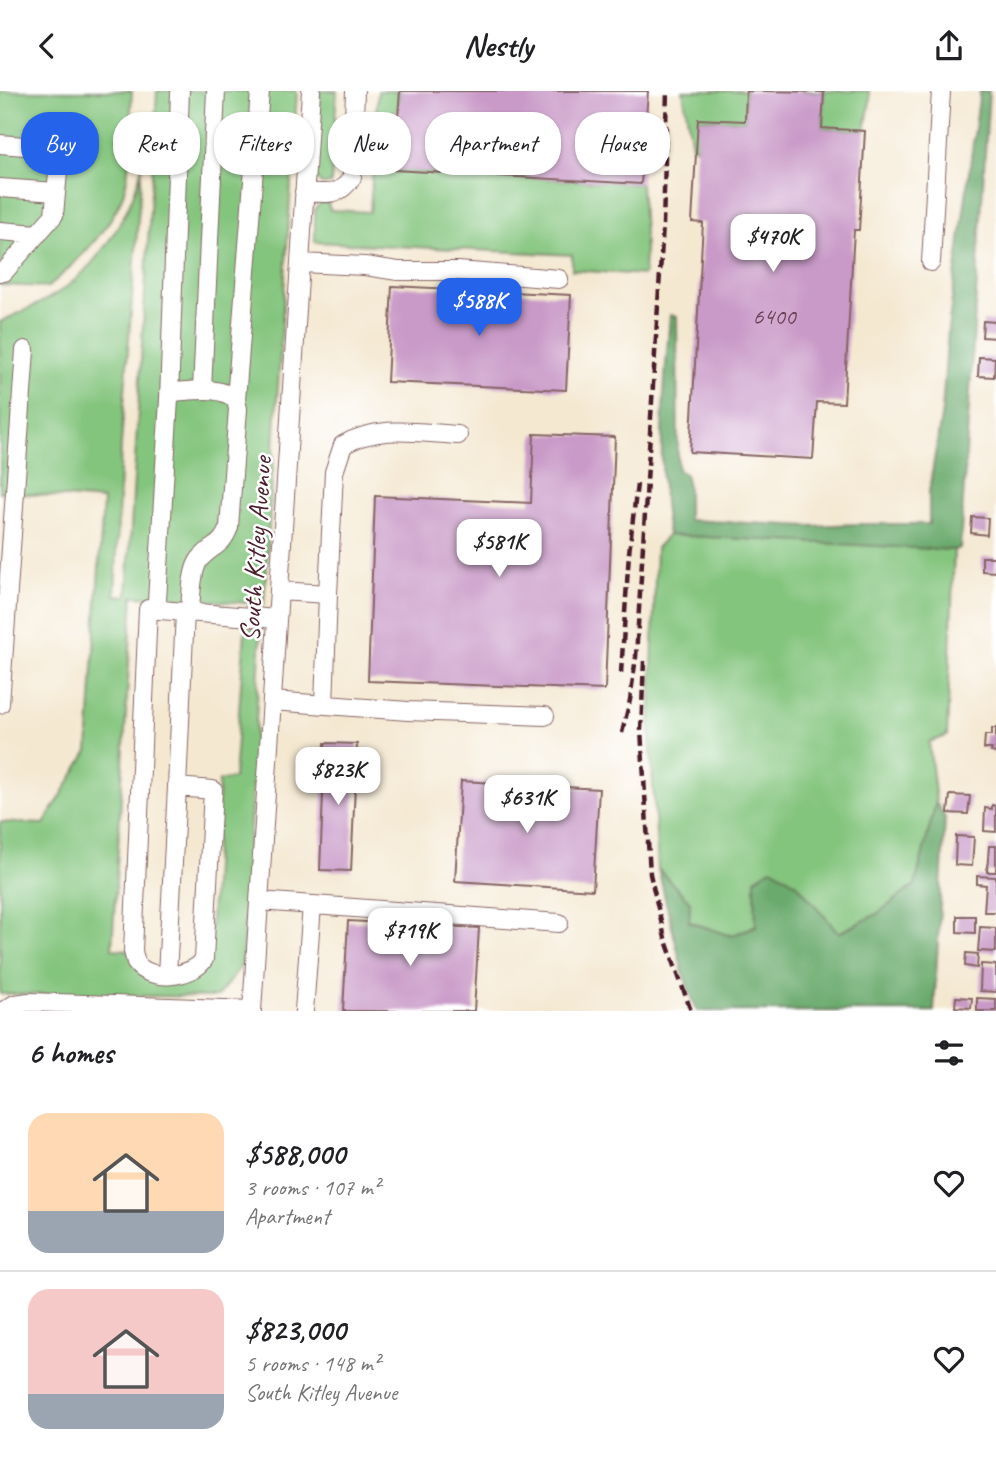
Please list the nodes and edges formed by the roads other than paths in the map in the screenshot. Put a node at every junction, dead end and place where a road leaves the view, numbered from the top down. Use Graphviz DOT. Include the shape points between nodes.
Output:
graph roads {
  1 [pos="180,91"];
  2 [pos="216,91"];
  3 [pos="260,91"];
  4 [pos="311,91"];
  5 [pos="355,91"];
  6 [pos="941,91"];
  7 [pos="0,144"];
  8 [pos="0,188"];
  9 [pos="56,192"];
  10 [pos="304,192"];
  11 [pos="0,231"];
  12 [pos="38,234"];
  13 [pos="931,262"];
  14 [pos="300,263"];
  15 [pos="0,272"];
  16 [pos="559,279"];
  17 [pos="24,350"];
  18 [pos="202,390"];
  19 [pos="169,399"];
  20 [pos="236,400"];
  21 [pos="458,435"];
  22 [pos="279,591"];
  23 [pos="328,594"];
  24 [pos="160,610"];
  25 [pos="188,613"];
  26 [pos="277,619"];
  27 [pos="272,701"];
  28 [pos="0,704"];
  29 [pos="324,705"];
  30 [pos="545,716"];
  31 [pos="177,787"];
  32 [pos="259,901"];
  33 [pos="312,905"];
  34 [pos="559,923"];
  35 [pos="167,975"];
  36 [pos="3,1011"];
  37 [pos="253,1011"];
  38 [pos="304,1011"];
  1 -- 19 [label="street"];
  2 -- 18 [label="street"];
  3 -- 20 [label="street"];
  4 -- 10 [label="street, South Kitley Avenue"];
  5 -- 10 [label="street" via="352,177 345,188 334,193"];
  6 -- 13 [label="street"];
  7 -- 9 [label="street" via="49,148 59,162"];
  8 -- 9 [label="street"];
  9 -- 12 [label="street" via="54,215"];
  10 -- 14 [label="street, South Kitley Avenue"];
  11 -- 12 [label="street"];
  12 -- 15 [label="street"];
  14 -- 16 [label="street"];
  14 -- 22 [label="street, South Kitley Avenue"];
  17 -- 28 [label="street"];
  18 -- 19 [label="street" via="173,392"];
  18 -- 20 [label="street" via="229,393"];
  19 -- 24 [label="street"];
  20 -- 25 [label="street" via="229,527 224,541 198,560"];
  21 -- 23 [label="street" via="377,431 343,445 334,472"];
  22 -- 23 [label="street"];
  22 -- 26 [label="street, South Kitley Avenue"];
  23 -- 29 [label="street"];
  24 -- 25 [label="street"];
  24 -- 35 [label="street" via="148,609 133,951 144,969"];
  25 -- 26 [label="street"];
  25 -- 31 [label="street"];
  26 -- 27 [label="street, South Kitley Avenue"];
  27 -- 29 [label="street"];
  27 -- 32 [label="street, South Kitley Avenue"];
  29 -- 30 [label="street"];
  31 -- 35 [label="street"];
  31 -- 35 [label="street" via="213,790 204,959 189,973"];
  32 -- 33 [label="street"];
  32 -- 37 [label="street, South Kitley Avenue"];
  33 -- 34 [label="street"];
  33 -- 38 [label="street"];
  36 -- 37 [label="street" via="29,1002"];
}
